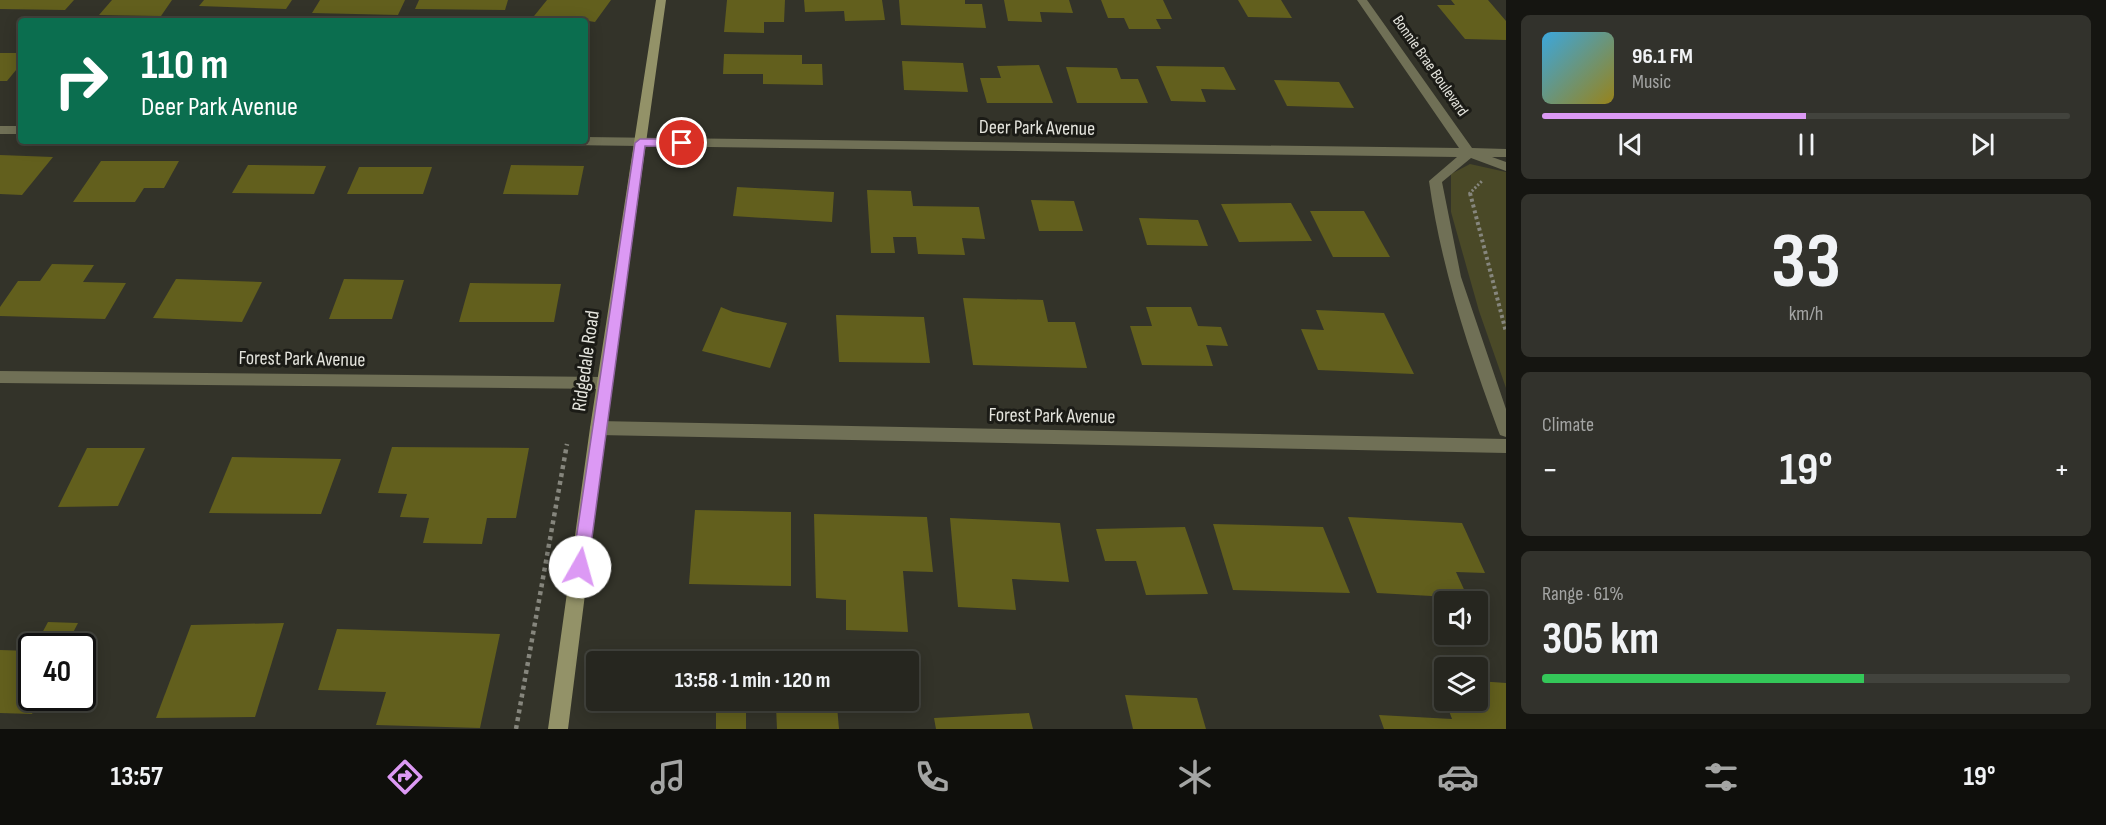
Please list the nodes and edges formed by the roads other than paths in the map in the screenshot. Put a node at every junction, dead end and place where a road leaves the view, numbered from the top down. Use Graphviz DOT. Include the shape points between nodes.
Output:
graph roads {
  1 [pos="661,0"];
  2 [pos="1362,0"];
  3 [pos="0,130"];
  4 [pos="18,130"];
  5 [pos="588,142"];
  6 [pos="640,143"];
  7 [pos="1469,153"];
  8 [pos="1506,153"];
  9 [pos="1506,167"];
  10 [pos="0,377"];
  11 [pos="604,383"];
  12 [pos="598,428"];
  13 [pos="1506,430"];
  14 [pos="1506,446"];
  15 [pos="558,729"];
  1 -- 6 [label="street, Ridgedale Road"];
  2 -- 7 [label="street, Bonnie Brae Boulevard"];
  3 -- 4 [label="street"];
  5 -- 6 [label="street, Deer Park Avenue"];
  6 -- 7 [label="street, Deer Park Avenue"];
  6 -- 11 [label="street, Ridgedale Road"];
  7 -- 8 [label="street, Deer Park Avenue"];
  7 -- 9 [label="street"];
  7 -- 13 [label="street" via="1435,181 1438,209 1462,310"];
  10 -- 11 [label="street, Forest Park Avenue"];
  11 -- 12 [label="street, Ridgedale Road"];
  12 -- 14 [label="street, Forest Park Avenue"];
  12 -- 15 [label="street, Ridgedale Road"];
}
